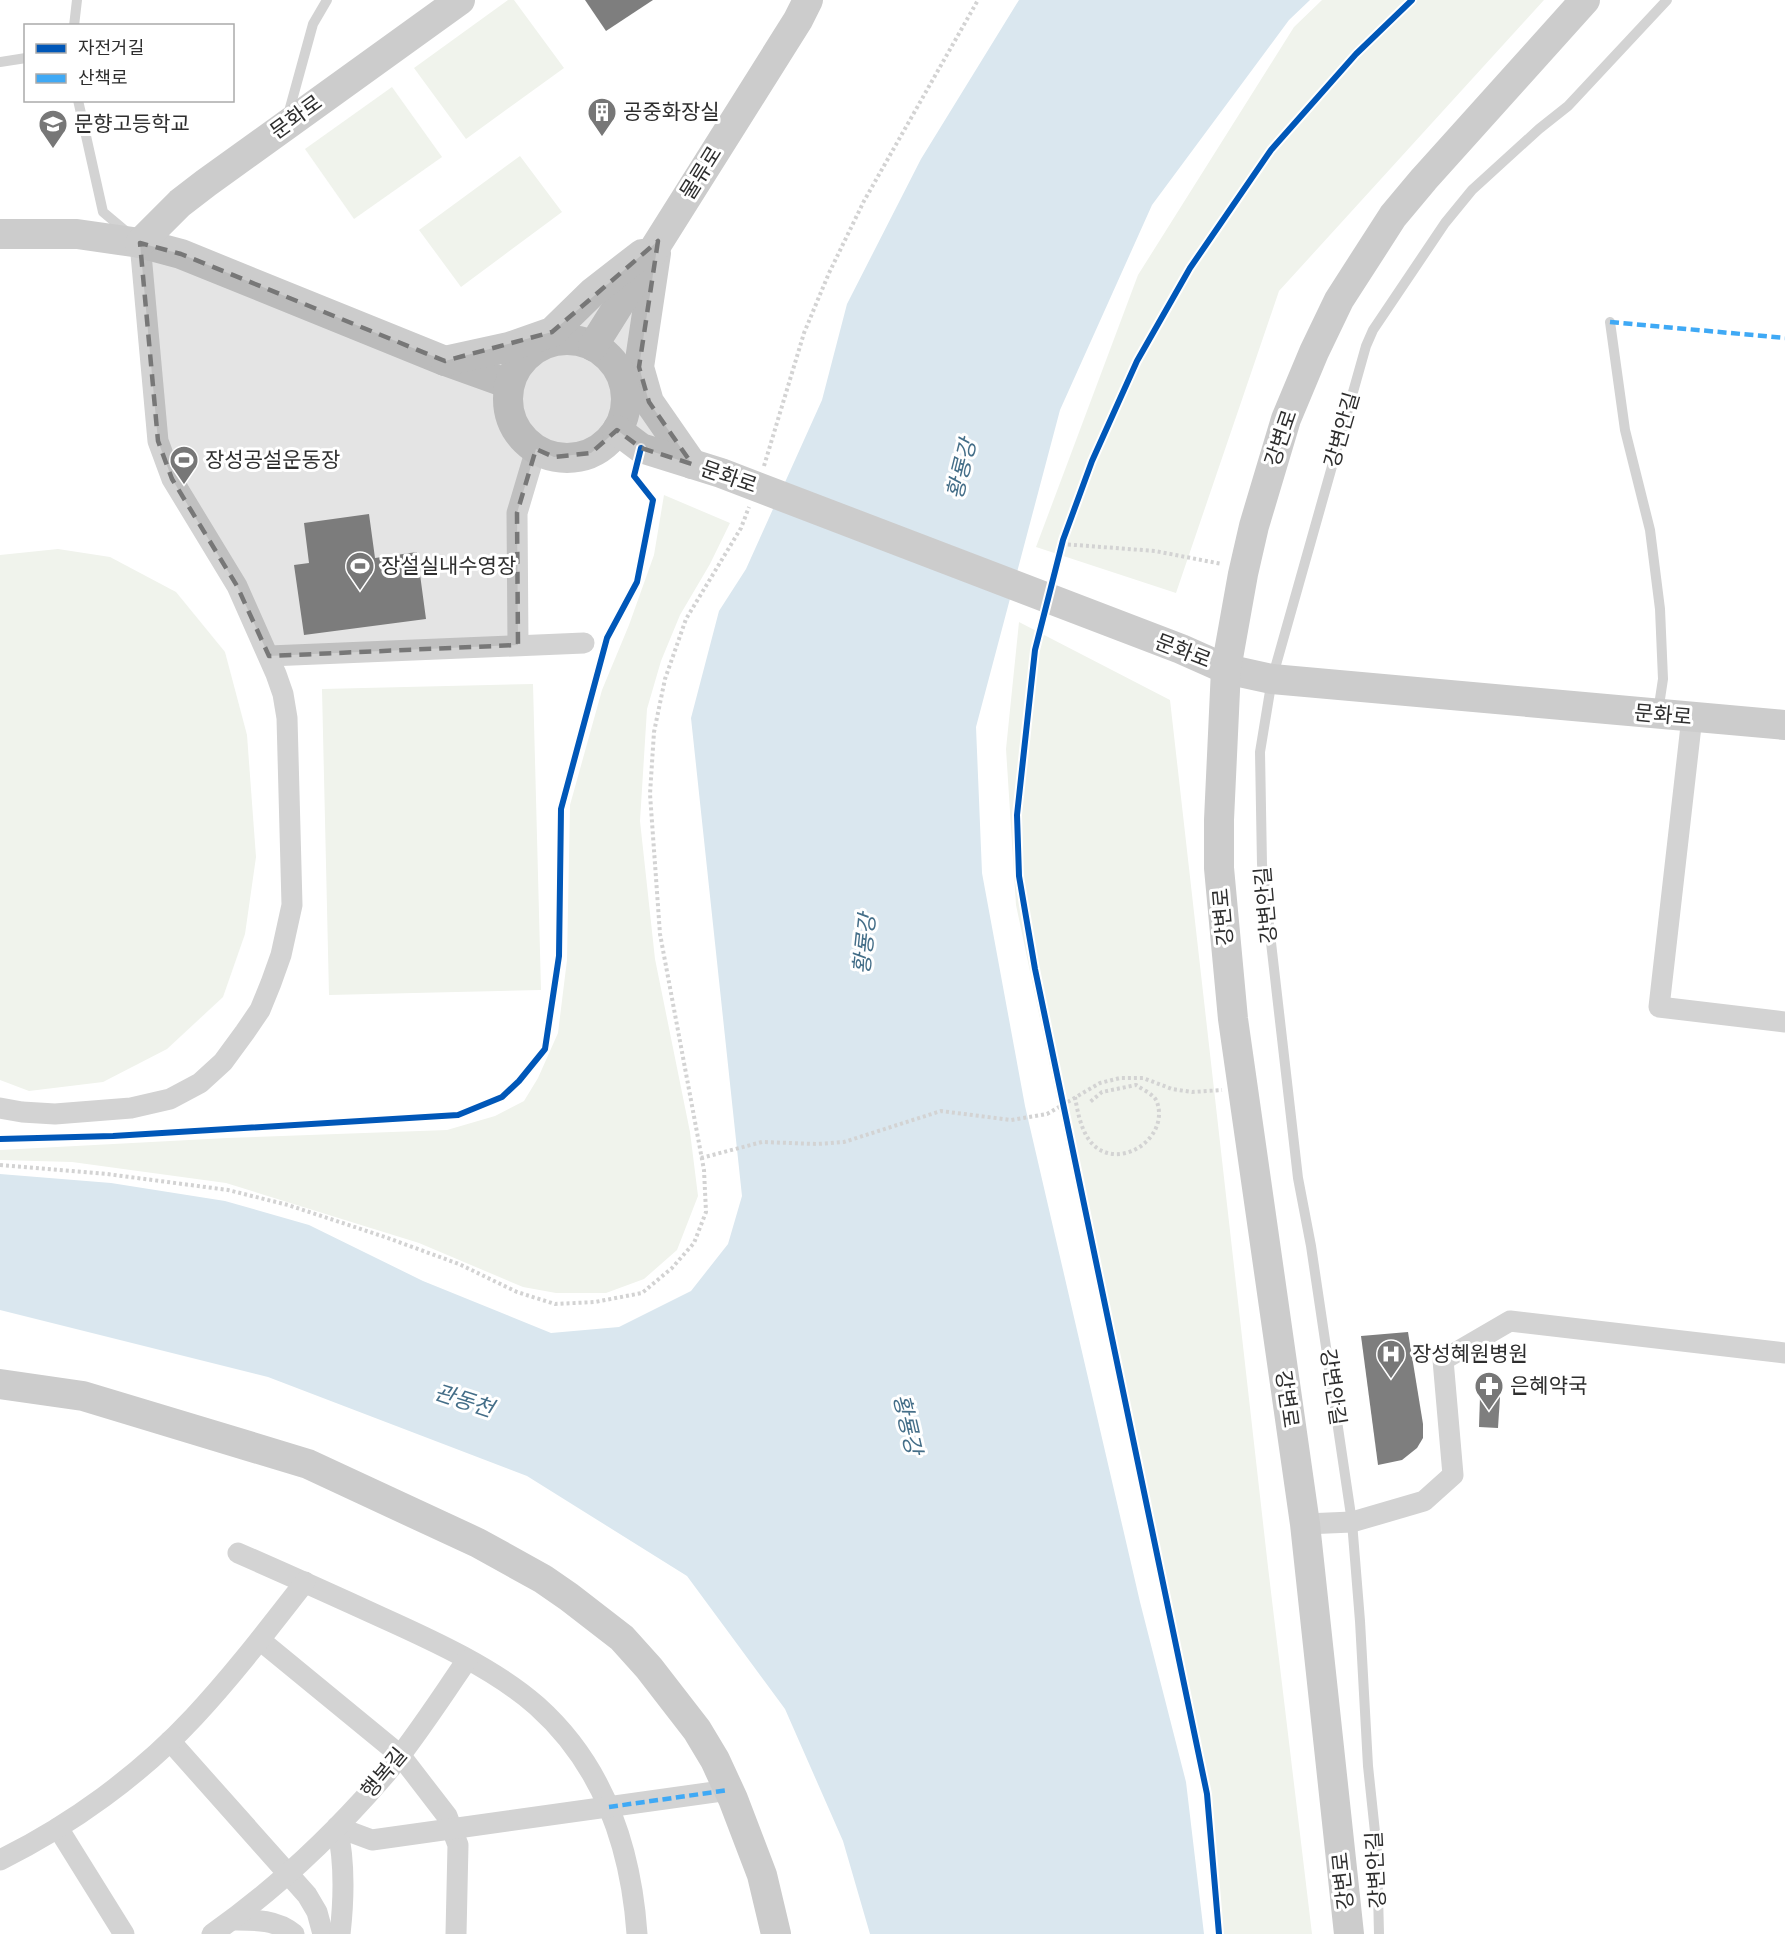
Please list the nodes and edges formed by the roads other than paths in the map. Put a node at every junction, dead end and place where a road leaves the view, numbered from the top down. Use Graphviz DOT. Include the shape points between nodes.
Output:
graph roads {
  1 [pos="76,0"];
  2 [pos="327,0"];
  3 [pos="460,0"];
  4 [pos="808,0"];
  5 [pos="1585,0"];
  6 [pos="1667,0"];
  7 [pos="74,24"];
  8 [pos="24,58"];
  9 [pos="0,62"];
  10 [pos="78,102"];
  11 [pos="286,124"];
  12 [pos="0,234"];
  13 [pos="658,241"];
  14 [pos="140,243"];
  15 [pos="1610,322"];
  16 [pos="593,346"];
  17 [pos="445,361"];
  18 [pos="509,384"];
  19 [pos="617,430"];
  20 [pos="536,449"];
  21 [pos="692,464"];
  22 [pos="584,642"];
  23 [pos="518,645"];
  24 [pos="269,656"];
  25 [pos="1226,669"];
  26 [pos="1272,679"];
  27 [pos="1658,714"];
  28 [pos="1692,717"];
  29 [pos="1785,725"];
  30 [pos="1785,1022"];
  31 [pos="0,1107"];
  32 [pos="1785,1353"];
  33 [pos="0,1383"];
  34 [pos="1352,1522"];
  35 [pos="1305,1524"];
  36 [pos="237,1553"];
  37 [pos="304,1582"];
  38 [pos="260,1640"];
  39 [pos="467,1660"];
  40 [pos="170,1741"];
  41 [pos="400,1755"];
  42 [pos="729,1790"];
  43 [pos="609,1807"];
  44 [pos="337,1827"];
  45 [pos="58,1828"];
  46 [pos="452,1829"];
  47 [pos="0,1860"];
  48 [pos="289,1874"];
  49 [pos="232,1920"];
  50 [pos="124,1934"];
  51 [pos="212,1934"];
  52 [pos="294,1934"];
  53 [pos="323,1934"];
  54 [pos="340,1934"];
  55 [pos="456,1934"];
  56 [pos="637,1934"];
  57 [pos="776,1934"];
  58 [pos="1349,1934"];
  59 [pos="1379,1934"];
  1 -- 7 [label="lane"];
  2 -- 11 [label="lane" via="313,24"];
  3 -- 11 [label="street, 문화로"];
  4 -- 13 [label="street, 물류로"];
  5 -- 25 [label="street, 강변로" via="1424,178 1339,300 1286,419 1254,526"];
  6 -- 26 [label="lane, 강변안길" via="1568,106 1472,190 1379,318 1366,346"];
  8 -- 9 [label="lane"];
  10 -- 14 [label="lane" via="103,212"];
  11 -- 14 [label="street, 문화로" via="180,203"];
  12 -- 14 [label="street" via="76,234"];
  13 -- 16 [label="street, 물류로"];
  13 -- 17 [label="street" via="593,292 552,332 509,347"];
  13 -- 21 [label="street" via="639,367 649,402"];
  14 -- 17 [label="street" via="181,254"];
  14 -- 24 [label="street" via="159,441 172,479 237,586"];
  15 -- 27 [label="lane" via="1625,430 1650,530 1660,609 1663,680"];
  16 -- 18 [label="street" via="568,340 542,345 516,368"];
  16 -- 19 [label="street" via="609,357 626,390 626,409"];
  17 -- 18 [label="street"];
  18 -- 20 [label="street" via="512,421"];
  19 -- 20 [label="street" via="591,453 573,458 554,457"];
  19 -- 21 [label="street, 문화로" via="640,448"];
  20 -- 23 [label="street" via="517,513"];
  21 -- 25 [label="street, 문화로"];
  22 -- 23 [label="street"];
  23 -- 24 [label="street"];
  24 -- 31 [label="street" via="287,718 292,906 281,955 260,1010 223,1062 200,1083 170,1099 131,1108 55,1114"];
  25 -- 26 [label="street, 문화로"];
  25 -- 35 [label="street, 강변로" via="1219,868 1233,1019"];
  26 -- 27 [label="street, 문화로"];
  26 -- 34 [label="lane, 강변안길" via="1260,752 1262,864 1298,1178"];
  27 -- 28 [label="street, 문화로"];
  28 -- 29 [label="street, 문화로"];
  28 -- 30 [label="street" via="1659,1007"];
  32 -- 34 [label="street" via="1510,1321 1443,1360 1453,1475 1424,1501"];
  33 -- 42 [label="street" via="83,1396 308,1464 427,1518 543,1579 606,1624 650,1668 697,1730"];
  34 -- 35 [label="street"];
  34 -- 59 [label="lane, 강변안길" via="1377,1851"];
  35 -- 58 [label="street, 강변로"];
  36 -- 37 [label="street"];
  37 -- 38 [label="street"];
  37 -- 39 [label="street" via="426,1637"];
  38 -- 40 [label="street"];
  38 -- 41 [label="street"];
  39 -- 41 [label="street, 행복길"];
  39 -- 43 [label="street" via="517,1690 553,1722 589,1768"];
  40 -- 45 [label="street"];
  40 -- 48 [label="street"];
  41 -- 44 [label="street, 행복길"];
  41 -- 46 [label="street" via="447,1816"];
  42 -- 43 [label="street"];
  42 -- 57 [label="street" via="762,1875"];
  43 -- 46 [label="street"];
  43 -- 56 [label="street" via="624,1847"];
  44 -- 46 [label="street" via="372,1840"];
  44 -- 48 [label="street, 행복길"];
  44 -- 54 [label="street" via="342,1869"];
  45 -- 47 [label="street"];
  45 -- 50 [label="street"];
  46 -- 55 [label="street" via="458,1845"];
  48 -- 49 [label="street, 행복길"];
  48 -- 53 [label="street" via="317,1912"];
  49 -- 51 [label="street, 행복길"];
  49 -- 52 [label="street" via="264,1921 284,1926"];
}
